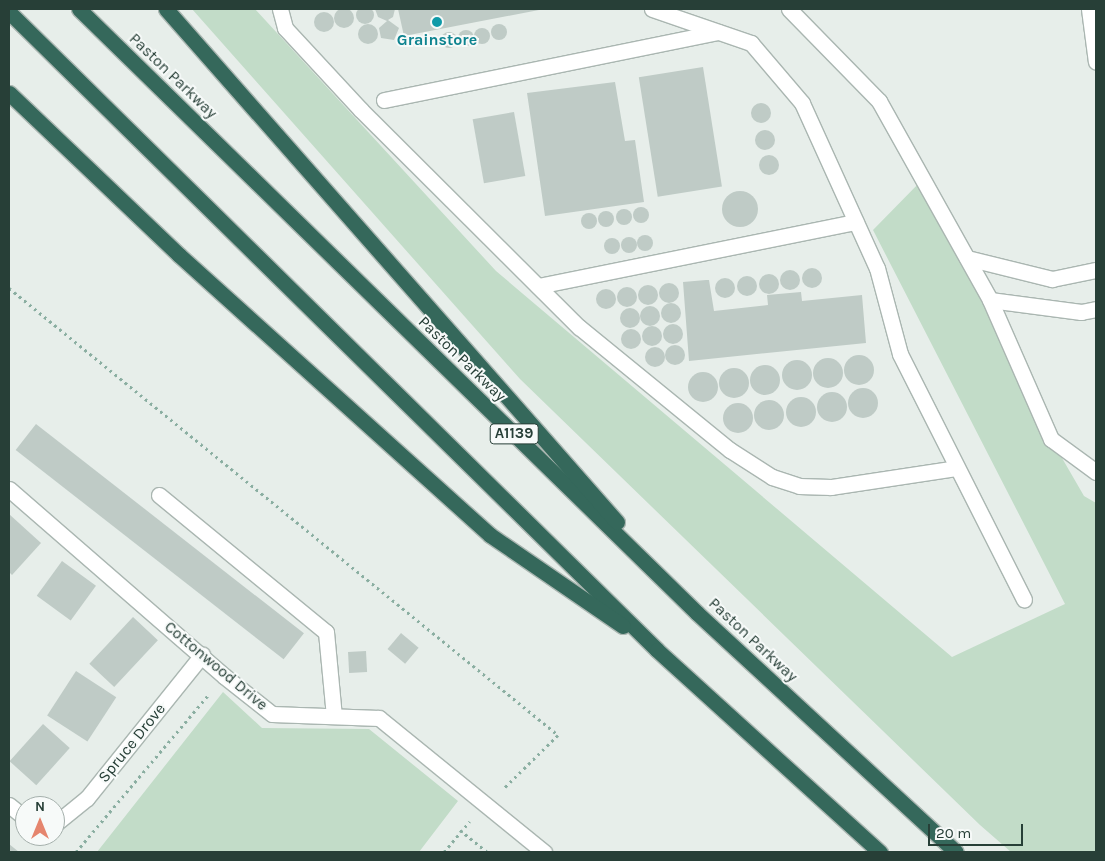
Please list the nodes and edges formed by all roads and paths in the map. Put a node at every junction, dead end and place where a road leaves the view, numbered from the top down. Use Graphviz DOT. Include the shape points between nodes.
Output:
graph roads {
  1 [pos="79,9"];
  2 [pos="166,9"];
  3 [pos="280,9"];
  4 [pos="652,9"];
  5 [pos="789,9"];
  6 [pos="1089,9"];
  7 [pos="9,12"];
  8 [pos="719,32"];
  9 [pos="1096,62"];
  10 [pos="9,93"];
  11 [pos="384,100"];
  12 [pos="856,222"];
  13 [pos="967,258"];
  14 [pos="1096,270"];
  15 [pos="538,286"];
  16 [pos="9,288"];
  17 [pos="990,300"];
  18 [pos="1096,309"];
  19 [pos="958,468"];
  20 [pos="1096,472"];
  21 [pos="9,489"];
  22 [pos="159,495"];
  23 [pos="1024,600"];
  24 [pos="697,613"];
  25 [pos="657,650"];
  26 [pos="202,655"];
  27 [pos="224,676"];
  28 [pos="334,716"];
  29 [pos="487,806"];
  30 [pos="65,816"];
  31 [pos="460,830"];
  32 [pos="76,852"];
  33 [pos="444,852"];
  34 [pos="487,852"];
  35 [pos="544,852"];
  36 [pos="880,852"];
  37 [pos="956,852"];
  1 -- 24 [label="highway, Paston Parkway / A1139"];
  2 -- 24 [label="highway, A1139"];
  3 -- 15 [label="street" via="285,28 361,110"];
  4 -- 8 [label="street"];
  5 -- 13 [label="street" via="879,101"];
  6 -- 9 [label="street"];
  7 -- 25 [label="highway"];
  8 -- 11 [label="street"];
  8 -- 12 [label="street" via="751,43 802,103"];
  10 -- 25 [label="highway" via="178,255 490,534"];
  12 -- 15 [label="street"];
  12 -- 19 [label="street" via="877,268 900,354"];
  13 -- 14 [label="street" via="1052,279"];
  13 -- 17 [label="street"];
  15 -- 19 [label="street" via="594,339 730,450 772,477 800,486 830,487"];
  16 -- 29 [label="path" via="558,735"];
  17 -- 18 [label="street" via="1081,312"];
  17 -- 20 [label="street" via="1051,439"];
  19 -- 23 [label="street"];
  21 -- 26 [label="street, Cottonwood Drive"];
  22 -- 28 [label="street" via="326,632"];
  24 -- 37 [label="highway, Paston Parkway / A1139"];
  25 -- 36 [label="highway"];
  26 -- 27 [label="street, Cottonwood Drive"];
  26 -- 30 [label="street, Spruce Drove" via="88,798"];
  27 -- 28 [label="street, Cottonwood Drive" via="272,714"];
  27 -- 32 [label="path"];
  28 -- 29 [label="street, Cottonwood Drive" via="379,718"];
  29 -- 31 [label="path"];
  29 -- 35 [label="street, Cottonwood Drive"];
  31 -- 33 [label="path"];
  31 -- 34 [label="path"];
}
